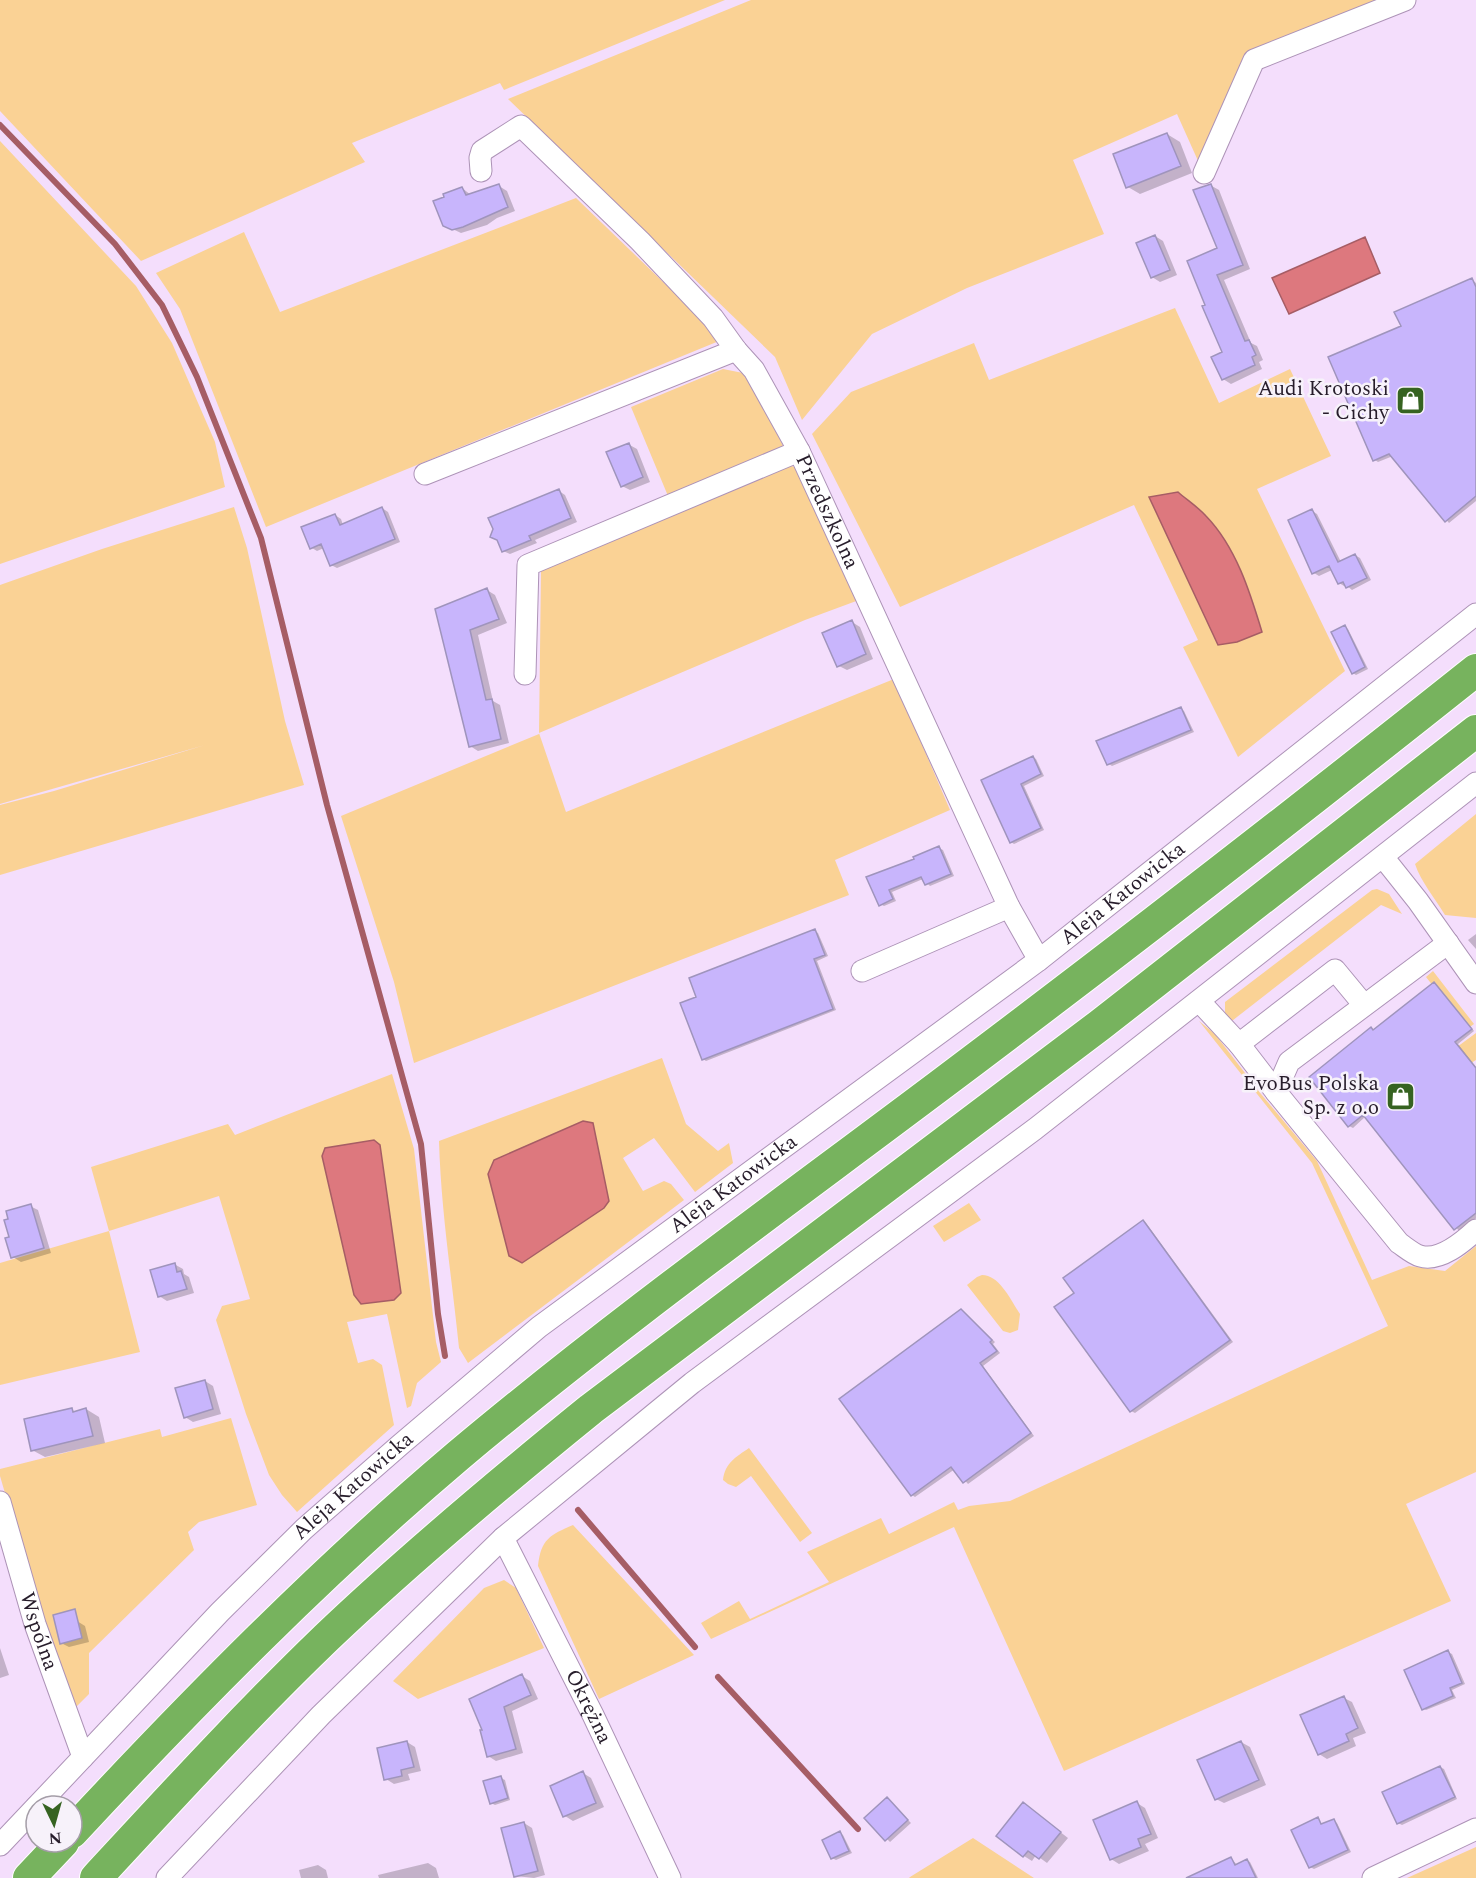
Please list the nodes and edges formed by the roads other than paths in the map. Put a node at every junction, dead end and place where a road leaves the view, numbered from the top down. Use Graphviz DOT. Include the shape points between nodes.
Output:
graph roads {
  1 [pos="1405,0"];
  2 [pos="481,171"];
  3 [pos="1204,173"];
  4 [pos="736,350"];
  5 [pos="799,451"];
  6 [pos="425,474"];
  7 [pos="1476,614"];
  8 [pos="1476,670"];
  9 [pos="525,674"];
  10 [pos="1476,731"];
  11 [pos="1476,783"];
  12 [pos="1383,857"];
  13 [pos="1009,907"];
  14 [pos="1448,943"];
  15 [pos="1040,960"];
  16 [pos="862,971"];
  17 [pos="1476,983"];
  18 [pos="1199,1000"];
  19 [pos="1364,1005"];
  20 [pos="1239,1044"];
  21 [pos="1276,1092"];
  22 [pos="1476,1230"];
  23 [pos="0,1502"];
  24 [pos="503,1538"];
  25 [pos="82,1757"];
  26 [pos="47,1794"];
  27 [pos="24,1819"];
  28 [pos="84,1819"];
  29 [pos="1476,1829"];
  30 [pos="0,1845"];
  31 [pos="52,1854"];
  32 [pos="29,1878"];
  33 [pos="96,1878"];
  34 [pos="167,1878"];
  35 [pos="670,1878"];
  36 [pos="1373,1878"];
  1 -- 3 [label="street" via="1254,60"];
  2 -- 4 [label="street, Przedszkolna" via="482,151 522,126 640,241 712,318"];
  4 -- 5 [label="street, Przedszkolna" via="754,370"];
  4 -- 6 [label="street"];
  5 -- 9 [label="street" via="528,565"];
  5 -- 13 [label="street, Przedszkolna"];
  7 -- 15 [label="street, Aleja Katowicka"];
  8 -- 28 [label="highway" via="1128,944 580,1357 457,1457 258,1639"];
  10 -- 33 [label="highway" via="1138,996 515,1470 327,1638"];
  11 -- 12 [label="street"];
  12 -- 14 [label="street"];
  12 -- 18 [label="street"];
  13 -- 15 [label="street, Przedszkolna"];
  13 -- 16 [label="street"];
  14 -- 17 [label="street"];
  14 -- 19 [label="street"];
  15 -- 25 [label="street, Aleja Katowicka" via="530,1335 304,1529"];
  18 -- 20 [label="street"];
  18 -- 24 [label="street" via="1035,1129 692,1383"];
  19 -- 20 [label="street" via="1335,970"];
  19 -- 21 [label="street" via="1289,1062"];
  20 -- 21 [label="street"];
  21 -- 22 [label="street" via="1399,1243 1421,1257 1442,1254 1460,1245"];
  23 -- 25 [label="street, Wspólna" via="35,1624"];
  24 -- 34 [label="street" via="321,1715"];
  24 -- 35 [label="street, Okrężna"];
  25 -- 26 [label="street, Aleja Katowicka"];
  27 -- 30 [label="street, Aleja Katowicka"];
  29 -- 36 [label="street"];
  31 -- 32 [label="highway"];
}
